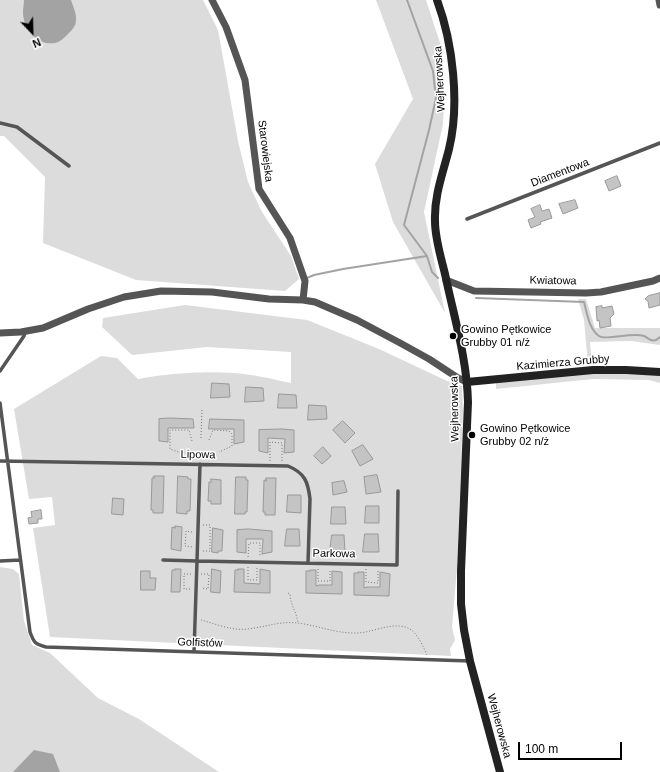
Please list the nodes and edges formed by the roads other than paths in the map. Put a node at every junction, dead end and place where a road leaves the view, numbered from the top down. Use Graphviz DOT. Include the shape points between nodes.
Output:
graph roads {
  1 [pos="212,0"];
  2 [pos="437,0"];
  3 [pos="659,0"];
  4 [pos="660,4"];
  5 [pos="0,123"];
  6 [pos="660,143"];
  7 [pos="69,166"];
  8 [pos="467,219"];
  9 [pos="660,278"];
  10 [pos="446,280"];
  11 [pos="303,300"];
  12 [pos="25,331"];
  13 [pos="0,333"];
  14 [pos="0,371"];
  15 [pos="660,372"];
  16 [pos="467,382"];
  17 [pos="0,404"];
  18 [pos="0,461"];
  19 [pos="7,461"];
  20 [pos="200,464"];
  21 [pos="398,491"];
  22 [pos="20,560"];
  23 [pos="163,560"];
  24 [pos="0,561"];
  25 [pos="197,561"];
  26 [pos="308,563"];
  27 [pos="194,652"];
  28 [pos="470,661"];
  29 [pos="500,772"];
  1 -- 11 [label="street, Starowiejska" via="226,27 245,80 259,189 290,238 305,281"];
  2 -- 10 [label="street, Wejherowska" via="448,36 453,87 452,132 437,193 434,219"];
  3 -- 4 [label="street"];
  5 -- 7 [label="lane" via="17,127"];
  6 -- 8 [label="lane, Diamentowa"];
  9 -- 10 [label="street, Kwiatowa" via="586,293 474,291"];
  10 -- 16 [label="street, Wejherowska"];
  11 -- 12 [label="street" via="212,292 161,291 124,296 43,328"];
  11 -- 16 [label="street" via="315,302 357,320"];
  12 -- 13 [label="street"];
  12 -- 14 [label="lane"];
  15 -- 16 [label="street, Kazimierza Grubby" via="587,370"];
  16 -- 28 [label="street, Wejherowska" via="468,422 461,571 464,630"];
  17 -- 19 [label="lane"];
  18 -- 19 [label="lane, Lipowa"];
  19 -- 20 [label="lane, Lipowa"];
  19 -- 22 [label="lane"];
  20 -- 25 [label="lane"];
  20 -- 26 [label="lane, Lipowa" via="288,466 301,473 309,489"];
  21 -- 26 [label="lane, Parkowa" via="397,565"];
  22 -- 24 [label="lane"];
  22 -- 27 [label="lane, Golfistów" via="30,632 38,644 46,647"];
  23 -- 25 [label="lane, Parkowa"];
  25 -- 26 [label="lane, Parkowa"];
  25 -- 27 [label="lane"];
  27 -- 28 [label="lane, Golfistów"];
  28 -- 29 [label="street, Wejherowska"];
}
